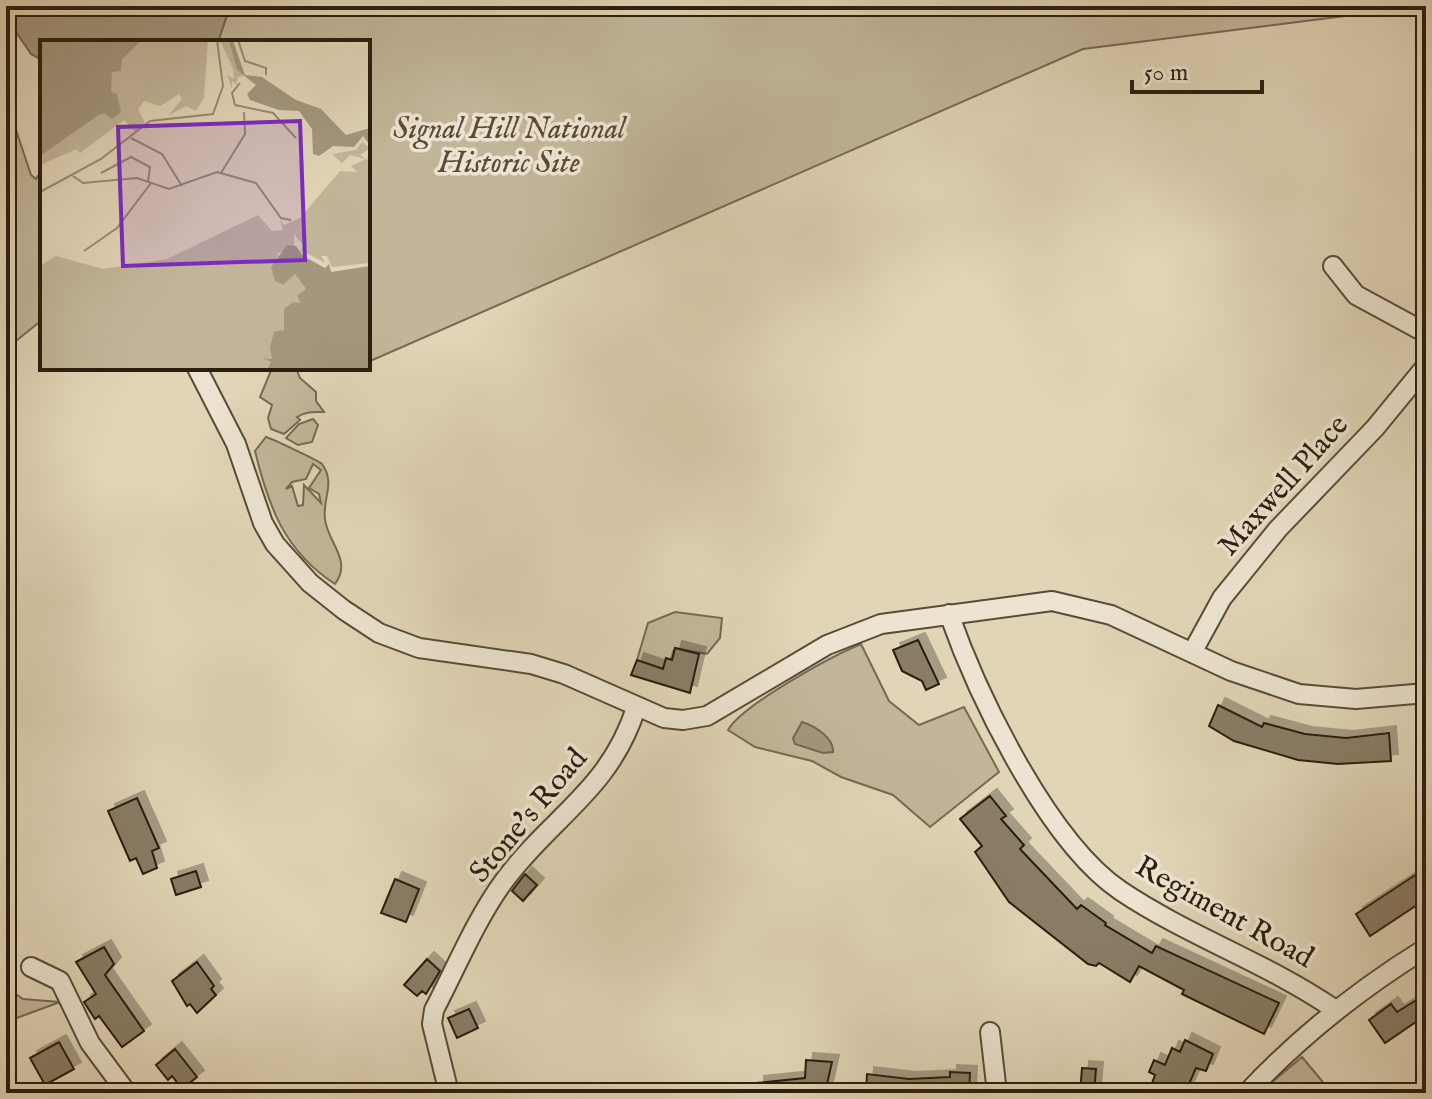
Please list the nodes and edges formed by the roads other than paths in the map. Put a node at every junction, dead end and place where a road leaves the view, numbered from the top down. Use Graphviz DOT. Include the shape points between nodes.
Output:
graph roads {
  1 [pos="1333,266"];
  2 [pos="1426,333"];
  3 [pos="1426,366"];
  4 [pos="198,370"];
  5 [pos="949,614"];
  6 [pos="1193,651"];
  7 [pos="1426,693"];
  8 [pos="636,708"];
  9 [pos="1426,948"];
  10 [pos="31,967"];
  11 [pos="1334,1009"];
  12 [pos="990,1032"];
  13 [pos="127,1093"];
  14 [pos="449,1093"];
  15 [pos="997,1093"];
  16 [pos="1247,1093"];
  1 -- 2 [label="street" via="1356,295"];
  3 -- 6 [label="street, Maxwell Place" via="1278,529 1222,598"];
  4 -- 8 [label="street" via="236,444 275,544 344,610 379,633 419,648 531,664"];
  5 -- 6 [label="street" via="1030,602 1070,603"];
  5 -- 8 [label="street" via="851,634 707,716 683,720"];
  5 -- 11 [label="street, Regiment Road" via="982,697 1021,768 1100,874 1138,902"];
  6 -- 7 [label="street" via="1251,679 1299,694 1356,699"];
  8 -- 14 [label="street, Stone's Road" via="626,739 605,774 499,889 434,1010 432,1024"];
  9 -- 11 [label="street"];
  10 -- 13 [label="street" via="60,981 90,1043"];
  11 -- 16 [label="street" via="1294,1042"];
  12 -- 15 [label="street"];
}
